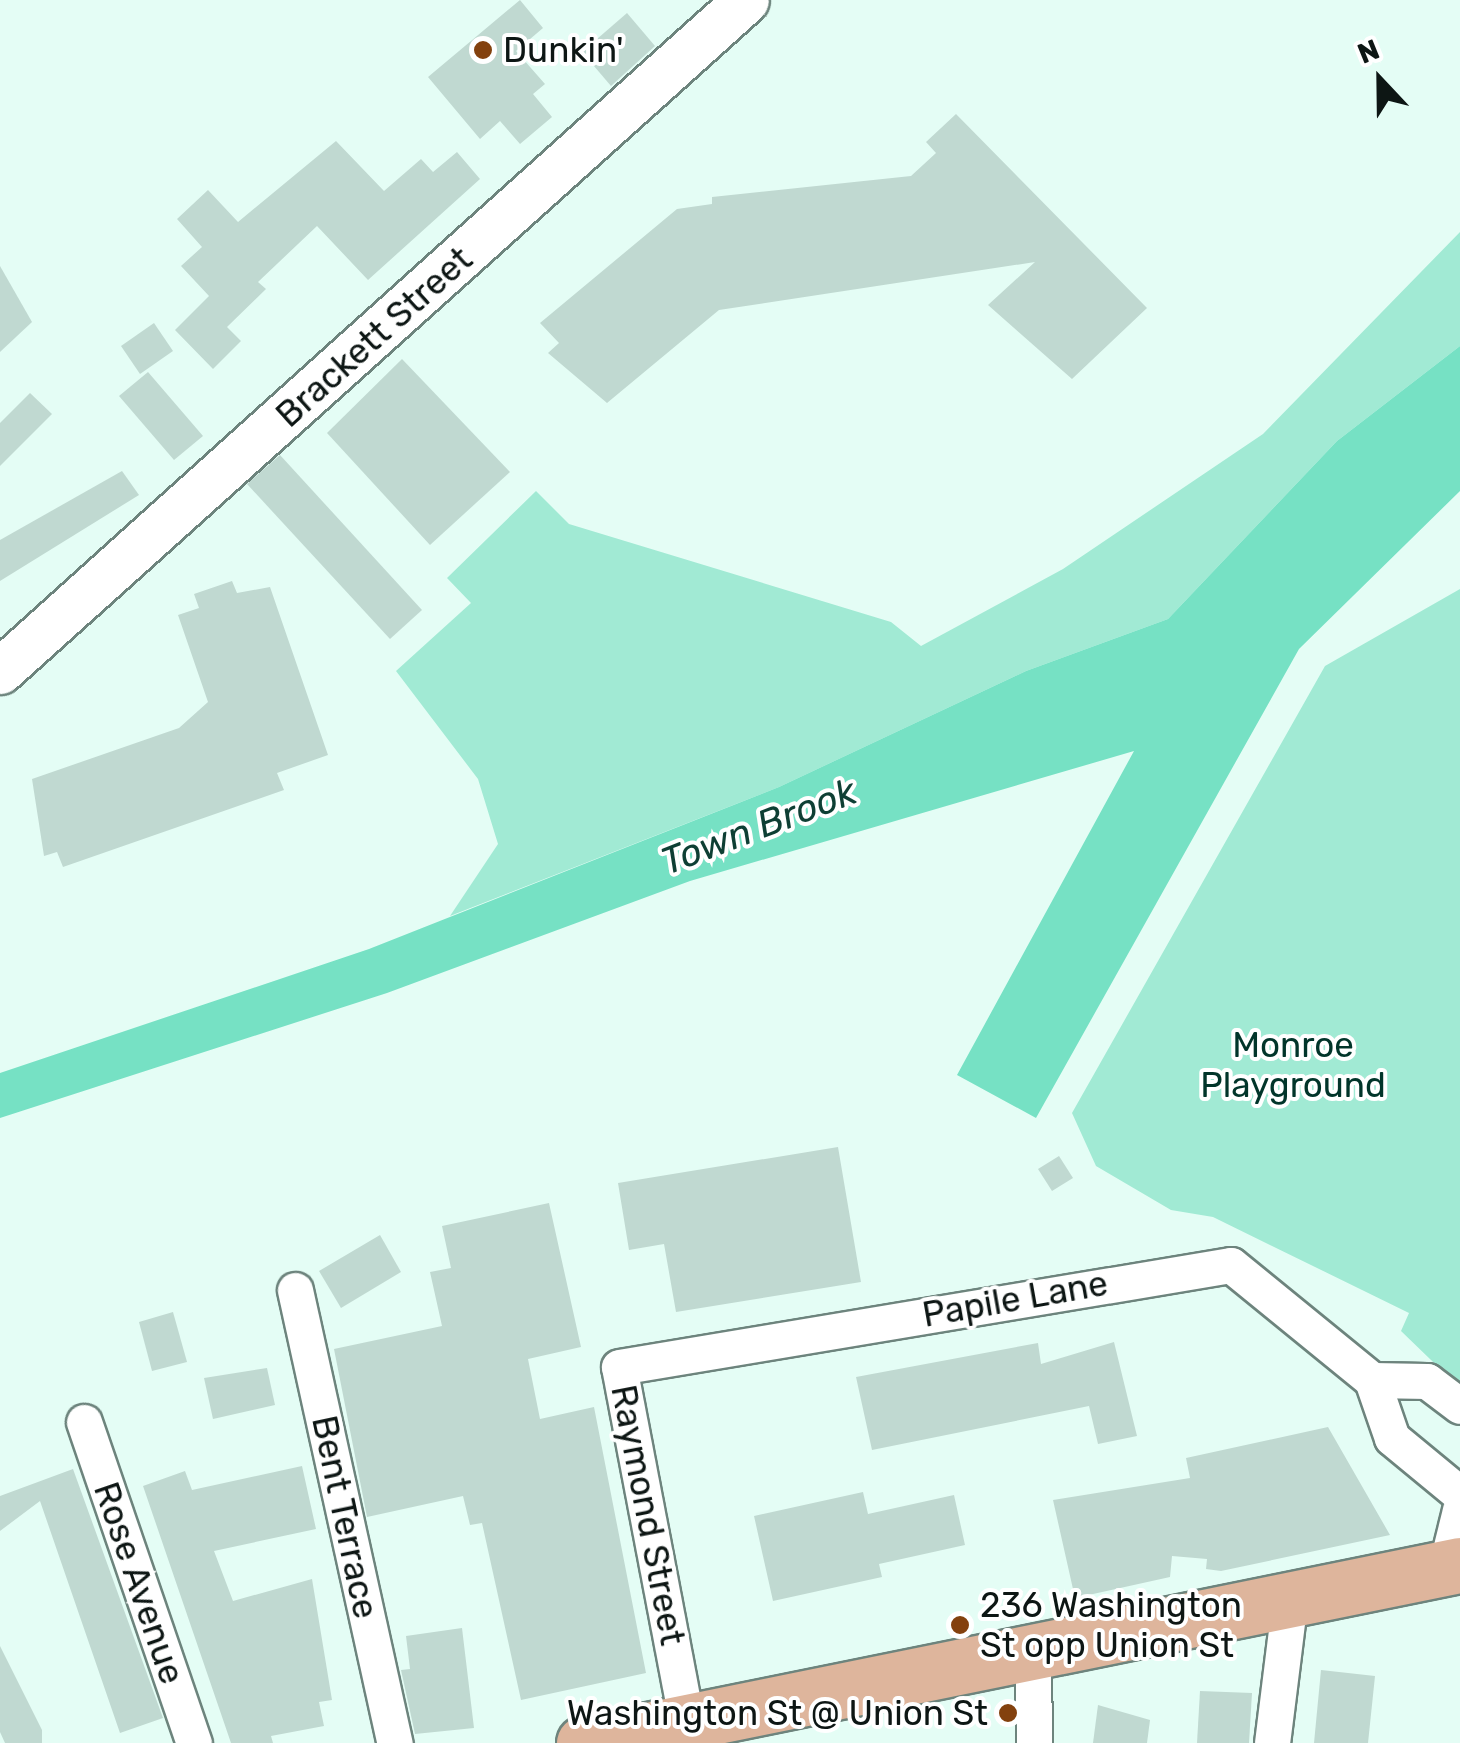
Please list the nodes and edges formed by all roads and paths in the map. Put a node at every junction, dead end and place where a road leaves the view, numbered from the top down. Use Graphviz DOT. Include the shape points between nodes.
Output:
graph roads {
  1 [pos="746,0"];
  2 [pos="0,671"];
  3 [pos="295,1290"];
  4 [pos="619,1367"];
  5 [pos="1372,1380"];
  6 [pos="1460,1406"];
  7 [pos="84,1422"];
  8 [pos="1460,1494"];
  9 [pos="1460,1510"];
  10 [pos="1453,1566"];
  11 [pos="1290,1598"];
  12 [pos="1033,1653"];
  13 [pos="687,1723"];
  14 [pos="194,1743"];
  15 [pos="395,1743"];
  16 [pos="584,1743"];
  17 [pos="1034,1743"];
  18 [pos="1272,1743"];
  1 -- 2 [label="street, Brackett Street"];
  3 -- 15 [label="street, Bent Terrace"];
  4 -- 5 [label="street, Papile Lane" via="1231,1265"];
  4 -- 13 [label="street, Raymond Street"];
  5 -- 6 [label="street" via="1426,1381"];
  5 -- 8 [label="street" via="1392,1438"];
  7 -- 14 [label="street, Rose Avenue"];
  9 -- 10 [label="street"];
  10 -- 11 [label="main road"];
  11 -- 12 [label="main road"];
  11 -- 18 [label="street"];
  12 -- 13 [label="main road"];
  12 -- 17 [label="street"];
  13 -- 16 [label="main road"];
}
